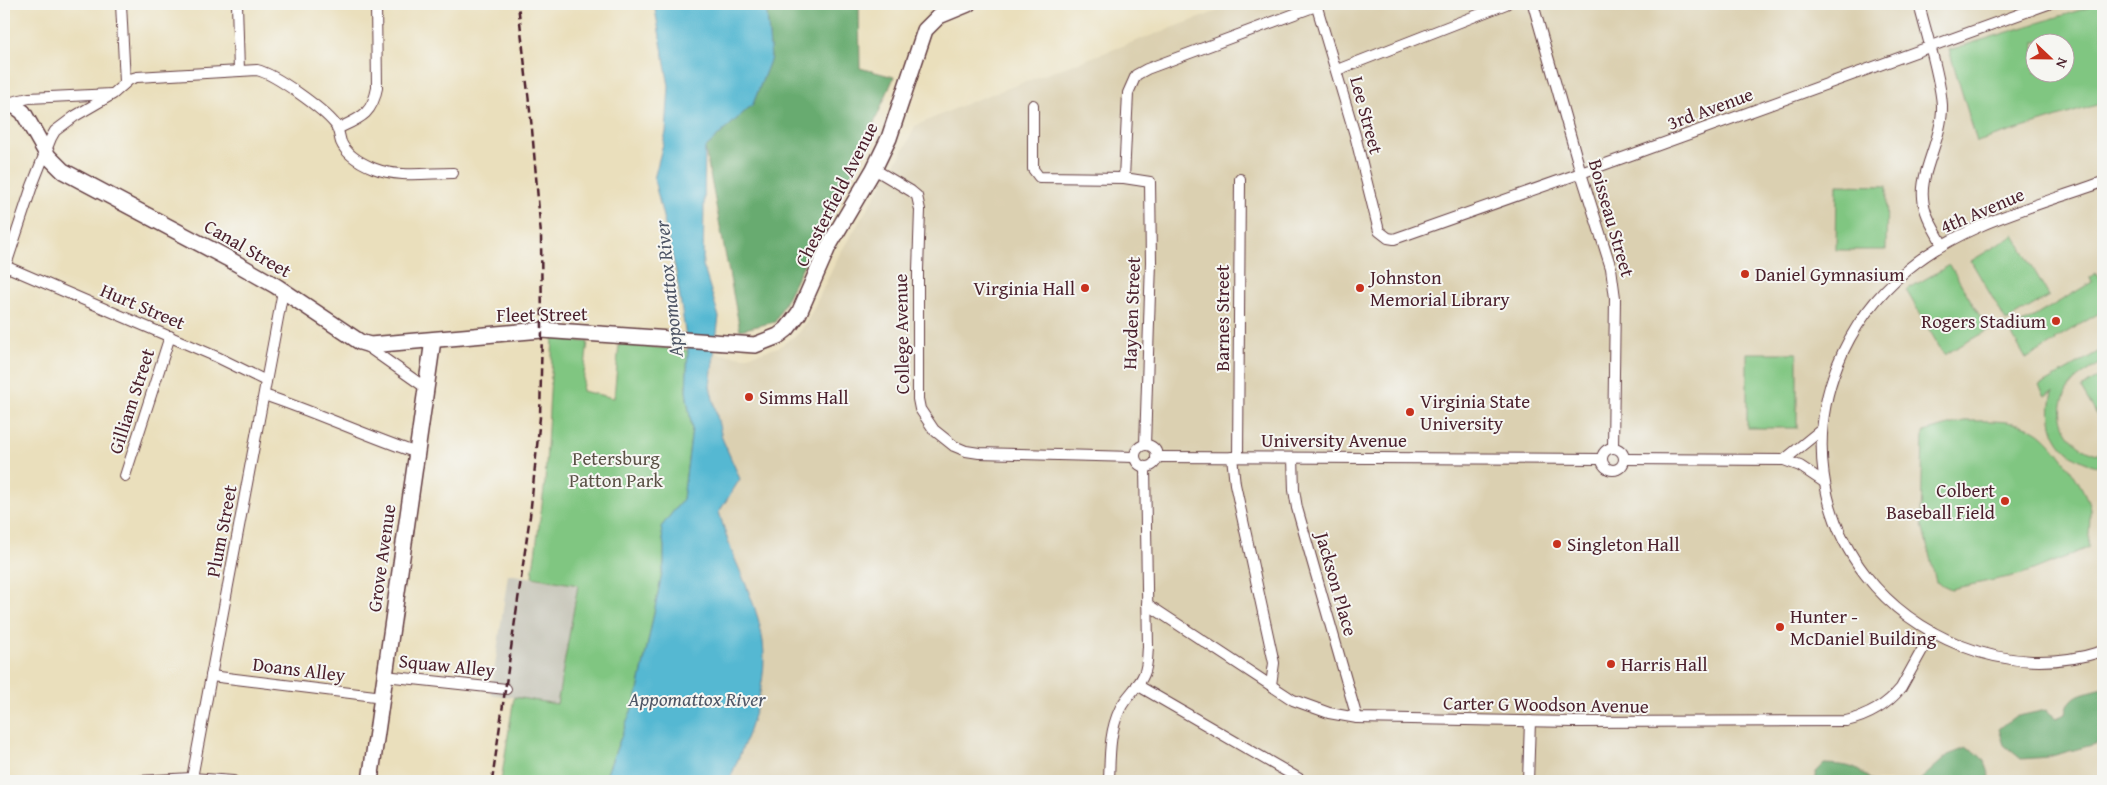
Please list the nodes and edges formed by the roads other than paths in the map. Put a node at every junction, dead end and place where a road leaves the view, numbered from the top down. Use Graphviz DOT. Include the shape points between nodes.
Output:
graph roads {
  1 [pos="121,4"];
  2 [pos="237,4"];
  3 [pos="376,4"];
  4 [pos="968,4"];
  5 [pos="1506,4"];
  6 [pos="1533,4"];
  7 [pos="1919,4"];
  8 [pos="2048,4"];
  9 [pos="1316,5"];
  10 [pos="1930,48"];
  11 [pos="1337,70"];
  12 [pos="239,71"];
  13 [pos="125,82"];
  14 [pos="113,94"];
  15 [pos="5,103"];
  16 [pos="1033,104"];
  17 [pos="337,129"];
  18 [pos="46,153"];
  19 [pos="874,169"];
  20 [pos="453,173"];
  21 [pos="1581,173"];
  22 [pos="1124,178"];
  23 [pos="1240,179"];
  24 [pos="2103,182"];
  25 [pos="1383,235"];
  26 [pos="1942,244"];
  27 [pos="7,251"];
  28 [pos="4,269"];
  29 [pos="283,291"];
  30 [pos="170,336"];
  31 [pos="433,340"];
  32 [pos="360,342"];
  33 [pos="725,344"];
  34 [pos="266,381"];
  35 [pos="426,388"];
  36 [pos="264,395"];
  37 [pos="1821,430"];
  38 [pos="1145,445"];
  39 [pos="1613,448"];
  40 [pos="417,453"];
  41 [pos="1134,457"];
  42 [pos="1156,457"];
  43 [pos="1235,457"];
  44 [pos="1293,458"];
  45 [pos="1602,459"];
  46 [pos="1624,459"];
  47 [pos="1784,460"];
  48 [pos="1145,467"];
  49 [pos="125,476"];
  50 [pos="1824,482"];
  51 [pos="1147,604"];
  52 [pos="1932,632"];
  53 [pos="2103,651"];
  54 [pos="212,676"];
  55 [pos="385,676"];
  56 [pos="1137,685"];
  57 [pos="1271,685"];
  58 [pos="506,688"];
  59 [pos="383,696"];
  60 [pos="1356,718"];
  61 [pos="1530,722"];
  62 [pos="192,778"];
  63 [pos="138,781"];
  64 [pos="142,781"];
  65 [pos="233,781"];
  66 [pos="370,781"];
  67 [pos="1109,781"];
  68 [pos="1303,781"];
  69 [pos="1528,781"];
  1 -- 13 [label="street"];
  2 -- 12 [label="street"];
  3 -- 17 [label="street" via="375,98 368,112"];
  4 -- 19 [label="main road, Chesterfield Avenue" via="939,16 925,30 899,112"];
  5 -- 11 [label="street"];
  6 -- 21 [label="street, Boisseau Street"];
  7 -- 10 [label="street"];
  8 -- 10 [label="street, 3rd Avenue"];
  9 -- 11 [label="street, Lee Street"];
  9 -- 22 [label="street" via="1136,75 1128,92"];
  10 -- 21 [label="street, 3rd Avenue"];
  10 -- 26 [label="street" via="1942,114 1922,196"];
  11 -- 25 [label="street, Lee Street" via="1379,231"];
  12 -- 13 [label="street" via="137,77"];
  12 -- 17 [label="street" via="257,70 273,76 328,117"];
  13 -- 14 [label="street"];
  14 -- 15 [label="street" via="29,98"];
  14 -- 18 [label="street" via="56,131"];
  15 -- 18 [label="main road, Canal Street" via="16,107 27,117"];
  16 -- 22 [label="street" via="1033,169 1039,177"];
  17 -- 20 [label="street" via="344,148 371,167 398,174"];
  18 -- 27 [label="street"];
  18 -- 29 [label="main road, Canal Street" via="63,171"];
  19 -- 33 [label="main road, Chesterfield Avenue" via="828,247 787,329 755,345"];
  19 -- 41 [label="street, College Avenue" via="917,196 920,210 918,398 920,409 934,430 954,446 979,453"];
  21 -- 25 [label="street, 3rd Avenue" via="1394,239"];
  21 -- 39 [label="street, Boisseau Street" via="1611,268 1615,298"];
  22 -- 38 [label="street, Hayden Street" via="1150,182 1151,262"];
  23 -- 43 [label="street, Barnes Street"];
  24 -- 26 [label="street, 4th Avenue" via="1978,226"];
  26 -- 37 [label="street, 4th Avenue" via="1894,281 1856,327 1836,369"];
  27 -- 28 [label="street"];
  28 -- 30 [label="street, Hurt Street"];
  29 -- 32 [label="main road, Canal Street"];
  29 -- 34 [label="street, Plum Street"];
  30 -- 34 [label="street, Hurt Street"];
  30 -- 49 [label="street, Gilliam Street"];
  31 -- 32 [label="main road, Fleet Street" via="370,345"];
  31 -- 33 [label="main road, Fleet Street" via="542,330"];
  31 -- 35 [label="main road, Grove Avenue"];
  32 -- 35 [label="street, Canal Street"];
  34 -- 36 [label="street, Plum Street"];
  35 -- 40 [label="main road, Grove Avenue"];
  36 -- 40 [label="street"];
  36 -- 54 [label="street, Plum Street"];
  37 -- 47 [label="street"];
  37 -- 50 [label="street, 4th Avenue"];
  38 -- 41 [label="street" via="1138,448"];
  38 -- 42 [label="street" via="1154,449"];
  39 -- 45 [label="street" via="1607,450"];
  39 -- 46 [label="street" via="1621,452"];
  40 -- 55 [label="main road, Grove Avenue"];
  41 -- 48 [label="street"];
  42 -- 43 [label="street, University Avenue"];
  42 -- 48 [label="street" via="1152,465"];
  43 -- 44 [label="street, University Avenue"];
  43 -- 57 [label="street, Barnes Street" via="1235,484 1274,663"];
  44 -- 45 [label="street, University Avenue"];
  44 -- 60 [label="street, Jackson Place" via="1297,508"];
  45 -- 46 [label="street, University Avenue" via="1605,466 1615,470"];
  46 -- 47 [label="street, University Avenue"];
  47 -- 50 [label="street, University Avenue"];
  48 -- 51 [label="street"];
  50 -- 52 [label="street, 4th Avenue" via="1840,532 1859,567 1885,597"];
  51 -- 56 [label="street" via="1147,665"];
  51 -- 57 [label="street, Carter G Woodson Avenue"];
  52 -- 53 [label="street, 4th Avenue" via="1969,649 2008,659 2060,660"];
  52 -- 61 [label="street, Carter G Woodson Avenue" via="1894,696 1874,712 1846,721"];
  54 -- 59 [label="street, Doans Alley"];
  54 -- 62 [label="street, Plum Street"];
  55 -- 58 [label="street, Squaw Alley"];
  55 -- 59 [label="main road, Grove Avenue"];
  56 -- 67 [label="street" via="1121,707 1114,724"];
  56 -- 68 [label="street"];
  57 -- 60 [label="street, Carter G Woodson Avenue" via="1311,708"];
  59 -- 66 [label="main road, Grove Avenue"];
  60 -- 61 [label="street, Carter G Woodson Avenue"];
  61 -- 69 [label="street"];
  62 -- 64 [label="street"];
  62 -- 65 [label="street"];
  63 -- 64 [label="street"];
}
